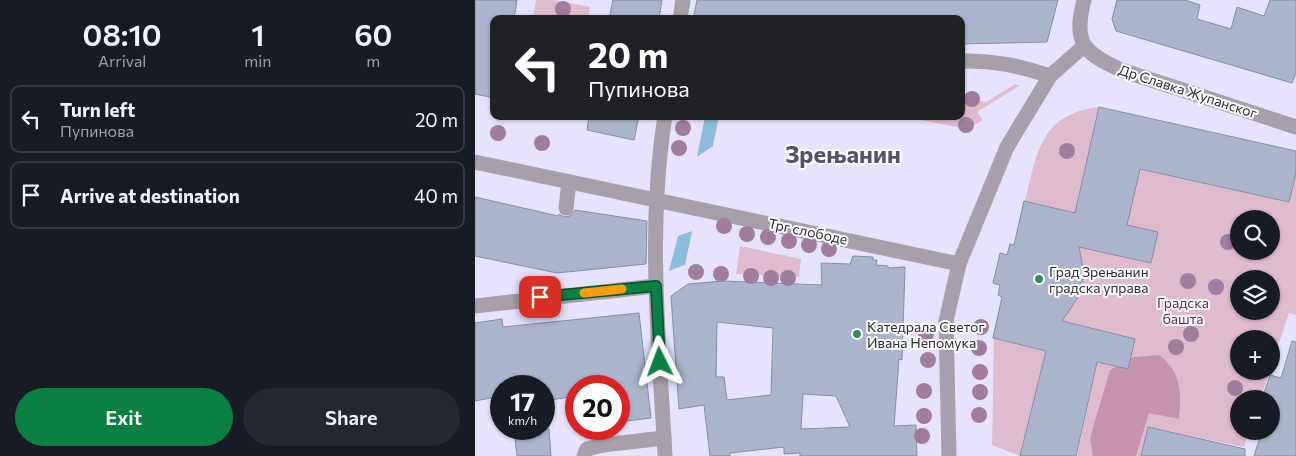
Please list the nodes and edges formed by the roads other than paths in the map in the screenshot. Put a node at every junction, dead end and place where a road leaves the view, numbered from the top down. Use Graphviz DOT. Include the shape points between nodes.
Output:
graph roads {
  1 [pos="683,0"];
  2 [pos="1084,0"];
  3 [pos="681,15"];
  4 [pos="1084,46"];
  5 [pos="965,61"];
  6 [pos="1050,76"];
  7 [pos="665,120"];
  8 [pos="1296,127"];
  9 [pos="475,162"];
  10 [pos="569,182"];
  11 [pos="656,199"];
  12 [pos="566,208"];
  13 [pos="959,264"];
  14 [pos="656,286"];
  15 [pos="475,306"];
  16 [pos="664,438"];
  17 [pos="584,456"];
  18 [pos="665,456"];
  19 [pos="949,456"];
  1 -- 3 [label="street"];
  2 -- 4 [label="street" via="1078,26"];
  4 -- 6 [label="street"];
  4 -- 8 [label="street, Др Славка Жупанског" via="1100,60 1121,70"];
  5 -- 6 [label="street" via="987,60 1021,66"];
  6 -- 13 [label="street" via="1007,147"];
  7 -- 11 [label="street"];
  9 -- 10 [label="street, Трг слободе"];
  10 -- 11 [label="street, Трг слободе"];
  10 -- 12 [label="street"];
  11 -- 13 [label="street, Трг слободе"];
  11 -- 14 [label="street"];
  13 -- 19 [label="street" via="946,321"];
  14 -- 15 [label="street"];
  14 -- 16 [label="street"];
  16 -- 17 [label="street" via="603,445 587,449"];
  16 -- 18 [label="street"];
}
